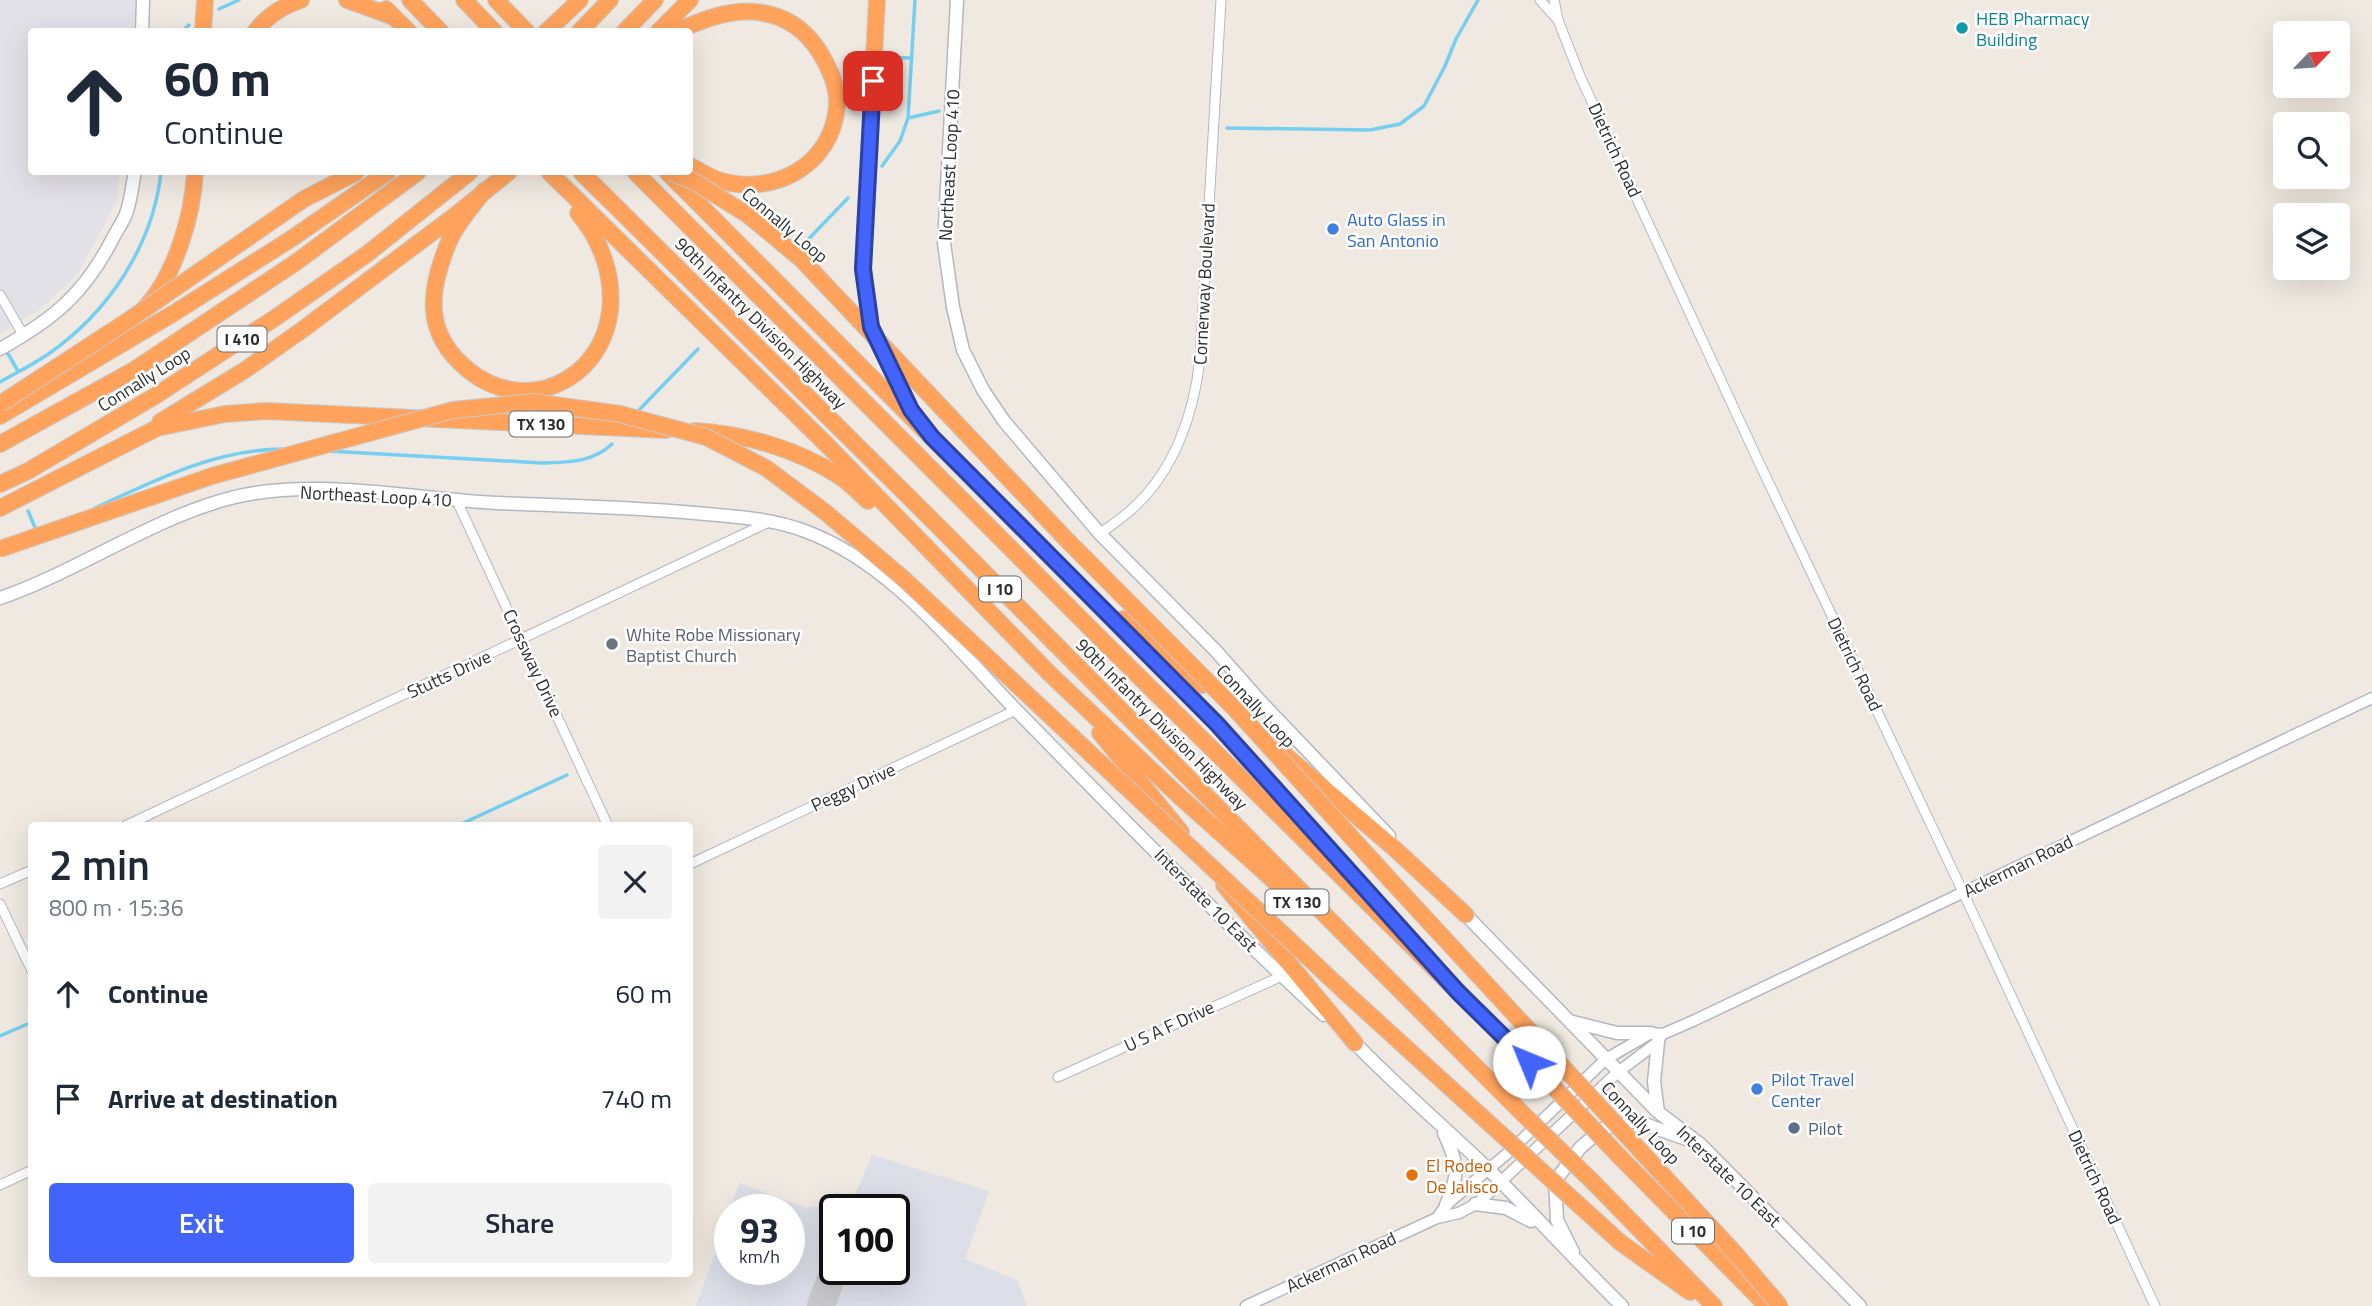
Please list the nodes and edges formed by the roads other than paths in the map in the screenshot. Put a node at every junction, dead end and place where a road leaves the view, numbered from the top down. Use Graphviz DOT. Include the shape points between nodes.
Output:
graph roads {
  1 [pos="143,0"];
  2 [pos="205,0"];
  3 [pos="301,0"];
  4 [pos="347,0"];
  5 [pos="377,0"];
  6 [pos="410,0"];
  7 [pos="464,0"];
  8 [pos="499,0"];
  9 [pos="580,0"];
  10 [pos="610,0"];
  11 [pos="656,0"];
  12 [pos="690,0"];
  13 [pos="877,0"];
  14 [pos="957,0"];
  15 [pos="1221,0"];
  16 [pos="1540,0"];
  17 [pos="1555,0"];
  18 [pos="394,16"];
  19 [pos="1558,20"];
  20 [pos="523,27"];
  21 [pos="142,28"];
  22 [pos="203,28"];
  23 [pos="258,28"];
  24 [pos="405,28"];
  25 [pos="437,28"];
  26 [pos="491,28"];
  27 [pos="550,28"];
  28 [pos="583,28"];
  29 [pos="628,28"];
  30 [pos="662,28"];
  31 [pos="685,28"];
  32 [pos="693,168"];
  33 [pos="134,175"];
  34 [pos="194,175"];
  35 [pos="351,175"];
  36 [pos="384,175"];
  37 [pos="414,175"];
  38 [pos="466,175"];
  39 [pos="504,175"];
  40 [pos="550,175"];
  41 [pos="551,175"];
  42 [pos="584,175"];
  43 [pos="638,175"];
  44 [pos="671,175"];
  45 [pos="676,175"];
  46 [pos="484,191"];
  47 [pos="0,295"];
  48 [pos="24,336"];
  49 [pos="0,349"];
  50 [pos="104,352"];
  51 [pos="2,411"];
  52 [pos="932,437"];
  53 [pos="0,444"];
  54 [pos="111,453"];
  55 [pos="0,484"];
  56 [pos="457,501"];
  57 [pos="0,508"];
  58 [pos="772,520"];
  59 [pos="1100,534"];
  60 [pos="0,549"];
  61 [pos="940,562"];
  62 [pos="1087,593"];
  63 [pos="0,598"];
  64 [pos="522,640"];
  65 [pos="1051,675"];
  66 [pos="2372,698"];
  67 [pos="1016,710"];
  68 [pos="134,822"];
  69 [pos="606,822"];
  70 [pos="693,863"];
  71 [pos="28,872"];
  72 [pos="0,884"];
  73 [pos="1963,892"];
  74 [pos="0,904"];
  75 [pos="1466,915"];
  76 [pos="28,963"];
  77 [pos="1282,976"];
  78 [pos="1458,992"];
  79 [pos="1416,1008"];
  80 [pos="1568,1020"];
  81 [pos="1657,1036"];
  82 [pos="1355,1043"];
  83 [pos="1606,1059"];
  84 [pos="1618,1072"];
  85 [pos="1058,1077"];
  86 [pos="1658,1112"];
  87 [pos="1443,1129"];
  88 [pos="1699,1144"];
  89 [pos="1489,1170"];
  90 [pos="28,1172"];
  91 [pos="1502,1183"];
  92 [pos="0,1185"];
  93 [pos="1446,1205"];
  94 [pos="1475,1205"];
  95 [pos="1437,1217"];
  96 [pos="1547,1231"];
  97 [pos="1578,1264"];
  98 [pos="1246,1306"];
  99 [pos="1622,1306"];
  100 [pos="1711,1306"];
  101 [pos="1766,1306"];
  102 [pos="1780,1306"];
  103 [pos="1860,1306"];
  104 [pos="2155,1306"];
  1 -- 21 [label="main road"];
  2 -- 22 [label="highway"];
  3 -- 23 [label="highway" via="284,6"];
  4 -- 18 [label="highway"];
  5 -- 18 [label="highway"];
  6 -- 25 [label="highway"];
  7 -- 26 [label="highway"];
  8 -- 20 [label="highway"];
  9 -- 27 [label="highway"];
  10 -- 28 [label="highway"];
  11 -- 29 [label="highway"];
  12 -- 30 [label="highway"];
  13 -- 52 [label="highway" via="863,269 871,327 911,410"];
  14 -- 59 [label="main road, Northeast Loop 410" via="944,243 963,350 982,390 1004,421"];
  15 -- 59 [label="street, Cornerway Boulevard" via="1194,401 1183,435 1150,488 1133,509"];
  16 -- 19 [label="street, Dietrich Road"];
  17 -- 19 [label="street, Dietrich Road"];
  18 -- 24 [label="highway"];
  19 -- 73 [label="street, Dietrich Road" via="1756,456"];
  31 -- 32 [label="highway" via="735,12 785,20 800,29 828,66 837,105 826,142 806,168 786,177 746,185 718,180"];
  33 -- 48 [label="main road" via="126,214 99,266 57,313"];
  34 -- 50 [label="highway" via="183,236 170,266 153,299"];
  35 -- 51 [label="highway, bridge" via="304,199"];
  36 -- 50 [label="highway" via="291,239"];
  37 -- 53 [label="highway, Connally Loop / I 410" via="295,263 134,370"];
  38 -- 55 [label="highway, Connally Loop / I 410" via="367,254 275,318 155,396"];
  39 -- 46 [label="highway"];
  40 -- 46 [label="highway" via="590,227 608,269 611,302 603,339 592,359 555,386 523,392 491,386 454,359 437,328 435,293 446,246"];
  41 -- 61 [label="highway"];
  42 -- 79 [label="highway, 90th Infantry Division Highway / I 10"];
  43 -- 78 [label="highway, 90th Infantry Division Highway / I 10"];
  44 -- 52 [label="highway"];
  45 -- 102 [label="highway, Connally Loop, bridge" via="721,197 801,260 1235,709"];
  46 -- 54 [label="highway" via="302,330"];
  47 -- 48 [label="street"];
  48 -- 49 [label="main road"];
  50 -- 51 [label="highway"];
  52 -- 62 [label="highway"];
  54 -- 57 [label="highway, TX 130"];
  54 -- 61 [label="highway, TX 130" via="157,428 266,411 712,432 774,444 840,476"];
  56 -- 58 [label="main road, Northeast Loop 410"];
  56 -- 63 [label="main road, Northeast Loop 410" via="324,489 251,494 201,507"];
  56 -- 64 [label="street, Crossway Drive"];
  58 -- 64 [label="street, Stutts Drive"];
  58 -- 67 [label="main road, Interstate 10 East" via="846,551 890,580"];
  59 -- 75 [label="main road, Interstate 10 East"];
  60 -- 100 [label="highway, bridge" via="212,477 453,410 533,402 620,414 706,437 766,468 904,579 1579,1205 1621,1242"];
  61 -- 65 [label="highway, TX 130"];
  62 -- 75 [label="highway" via="1142,632"];
  62 -- 78 [label="highway" via="1217,724"];
  64 -- 68 [label="street, Stutts Drive"];
  64 -- 69 [label="street, Crossway Drive"];
  65 -- 79 [label="highway, TX 130"];
  65 -- 82 [label="highway"];
  66 -- 73 [label="street, Ackerman Road"];
  67 -- 70 [label="street, Peggy Drive"];
  67 -- 77 [label="main road, Interstate 10 East"];
  71 -- 72 [label="street"];
  73 -- 81 [label="street, Ackerman Road"];
  73 -- 104 [label="street, Dietrich Road"];
  74 -- 76 [label="street"];
  75 -- 80 [label="main road, Interstate 10 East"];
  77 -- 82 [label="main road, Interstate 10 East"];
  77 -- 85 [label="street, U S A F Drive"];
  78 -- 101 [label="highway, 90th Infantry Division Highway / I 10, bridge"];
  79 -- 100 [label="highway, 90th Infantry Division Highway / I 10, bridge"];
  80 -- 81 [label="main road" via="1617,1033"];
  80 -- 83 [label="main road, Interstate 10 East"];
  81 -- 83 [label="street, Ackerman Road"];
  81 -- 84 [label="street, Ackerman Road"];
  81 -- 86 [label="main road" via="1654,1082"];
  82 -- 87 [label="main road, Interstate 10 East"];
  83 -- 84 [label="main road, Interstate 10 East"];
  83 -- 89 [label="street, Ackerman Road"];
  84 -- 86 [label="main road, Interstate 10 East"];
  84 -- 91 [label="street, Ackerman Road"];
  86 -- 88 [label="main road, Interstate 10 East"];
  87 -- 89 [label="main road, Interstate 10 East"];
  87 -- 93 [label="main road" via="1457,1173"];
  88 -- 97 [label="main road" via="1636,1121 1602,1129 1580,1149 1555,1181 1557,1220"];
  88 -- 103 [label="main road, Interstate 10 East"];
  89 -- 91 [label="main road, Interstate 10 East"];
  89 -- 93 [label="street, Ackerman Road"];
  90 -- 92 [label="street"];
  91 -- 94 [label="street, Ackerman Road"];
  91 -- 96 [label="main road, Interstate 10 East"];
  93 -- 95 [label="street, Ackerman Road"];
  94 -- 95 [label="street, Ackerman Road"];
  94 -- 96 [label="main road" via="1506,1208"];
  95 -- 98 [label="street, Ackerman Road"];
  96 -- 97 [label="main road, Interstate 10 East"];
  97 -- 99 [label="main road, Interstate 10 East"];
}
